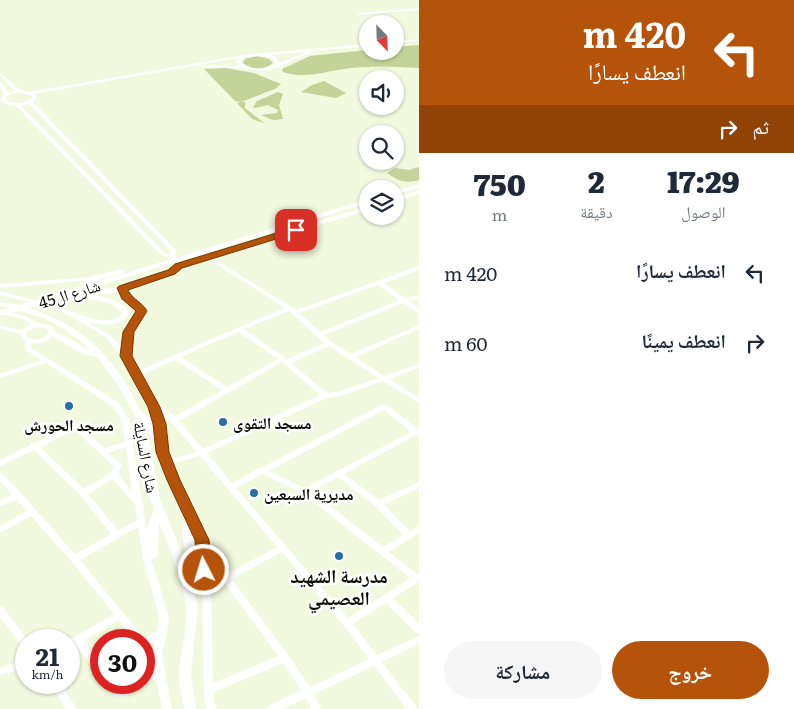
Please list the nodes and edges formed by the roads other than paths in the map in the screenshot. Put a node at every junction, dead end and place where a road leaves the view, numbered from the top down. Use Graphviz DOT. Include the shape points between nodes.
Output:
graph roads {
  1 [pos="419,9"];
  2 [pos="359,14"];
  3 [pos="419,42"];
  4 [pos="404,43"];
  5 [pos="359,47"];
  6 [pos="311,50"];
  7 [pos="251,55"];
  8 [pos="257,55"];
  9 [pos="196,65"];
  10 [pos="244,67"];
  11 [pos="273,67"];
  12 [pos="0,74"];
  13 [pos="0,84"];
  14 [pos="18,91"];
  15 [pos="7,94"];
  16 [pos="33,95"];
  17 [pos="1,99"];
  18 [pos="30,102"];
  19 [pos="7,103"];
  20 [pos="0,105"];
  21 [pos="18,105"];
  22 [pos="419,188"];
  23 [pos="404,191"];
  24 [pos="404,196"];
  25 [pos="359,204"];
  26 [pos="359,211"];
  27 [pos="204,255"];
  28 [pos="173,263"];
  29 [pos="419,268"];
  30 [pos="92,279"];
  31 [pos="379,282"];
  32 [pos="0,286"];
  33 [pos="125,287"];
  34 [pos="0,293"];
  35 [pos="419,296"];
  36 [pos="63,299"];
  37 [pos="404,300"];
  38 [pos="0,304"];
  39 [pos="292,311"];
  40 [pos="419,311"];
  41 [pos="67,312"];
  42 [pos="0,313"];
  43 [pos="0,318"];
  44 [pos="36,325"];
  45 [pos="0,327"];
  46 [pos="419,327"];
  47 [pos="239,329"];
  48 [pos="23,333"];
  49 [pos="52,334"];
  50 [pos="321,334"];
  51 [pos="30,341"];
  52 [pos="329,343"];
  53 [pos="101,355"];
  54 [pos="126,356"];
  55 [pos="176,357"];
  56 [pos="350,357"];
  57 [pos="285,360"];
  58 [pos="45,361"];
  59 [pos="418,367"];
  60 [pos="137,374"];
  61 [pos="0,376"];
  62 [pos="383,378"];
  63 [pos="226,390"];
  64 [pos="325,396"];
  65 [pos="150,399"];
  66 [pos="419,401"];
  67 [pos="140,416"];
  68 [pos="174,420"];
  69 [pos="418,433"];
  70 [pos="160,442"];
  71 [pos="130,443"];
  72 [pos="34,446"];
  73 [pos="105,451"];
  74 [pos="201,453"];
  75 [pos="167,462"];
  76 [pos="0,463"];
  77 [pos="260,470"];
  78 [pos="113,474"];
  79 [pos="339,474"];
  80 [pos="0,476"];
  81 [pos="419,485"];
  82 [pos="231,487"];
  83 [pos="304,491"];
  84 [pos="83,493"];
  85 [pos="18,496"];
  86 [pos="0,503"];
  87 [pos="378,504"];
  88 [pos="140,506"];
  89 [pos="158,510"];
  90 [pos="32,511"];
  91 [pos="191,514"];
  92 [pos="142,521"];
  93 [pos="419,529"];
  94 [pos="0,530"];
  95 [pos="117,535"];
  96 [pos="409,535"];
  97 [pos="202,540"];
  98 [pos="282,548"];
  99 [pos="382,552"];
  100 [pos="147,558"];
  101 [pos="74,559"];
  102 [pos="226,578"];
  103 [pos="418,578"];
  104 [pos="187,581"];
  105 [pos="206,585"];
  106 [pos="388,599"];
  107 [pos="0,610"];
  108 [pos="120,615"];
  109 [pos="347,623"];
  110 [pos="131,629"];
  111 [pos="15,630"];
  112 [pos="419,630"];
  113 [pos="162,633"];
  114 [pos="155,637"];
  115 [pos="80,638"];
  116 [pos="419,640"];
  117 [pos="80,649"];
  118 [pos="286,658"];
  119 [pos="90,659"];
  120 [pos="377,660"];
  121 [pos="155,662"];
  122 [pos="15,667"];
  123 [pos="160,670"];
  124 [pos="0,671"];
  125 [pos="155,673"];
  126 [pos="210,689"];
  127 [pos="308,692"];
  128 [pos="62,694"];
  129 [pos="72,709"];
  130 [pos="167,709"];
  131 [pos="190,709"];
  132 [pos="212,709"];
  133 [pos="272,709"];
  134 [pos="316,709"];
  135 [pos="413,709"];
  1 -- 2 [label="street"];
  3 -- 4 [label="street"];
  5 -- 6 [label="street"];
  6 -- 8 [label="street"];
  6 -- 11 [label="street"];
  7 -- 8 [label="street"];
  7 -- 9 [label="street"];
  7 -- 10 [label="street" via="239,60 238,63"];
  8 -- 11 [label="street" via="276,59 278,64"];
  9 -- 10 [label="street"];
  9 -- 16 [label="street"];
  10 -- 11 [label="street" via="259,70"];
  12 -- 14 [label="street"];
  13 -- 15 [label="street"];
  14 -- 15 [label="street"];
  14 -- 16 [label="street"];
  15 -- 17 [label="street"];
  16 -- 18 [label="street"];
  17 -- 19 [label="street"];
  18 -- 21 [label="street"];
  18 -- 28 [label="street" via="173,250"];
  19 -- 20 [label="street"];
  19 -- 21 [label="street"];
  21 -- 28 [label="street"];
  22 -- 23 [label="main road"];
  22 -- 24 [label="main road"];
  25 -- 27 [label="main road, شارع ال45"];
  26 -- 27 [label="main road, شارع ال45"];
  27 -- 28 [label="main road, شارع ال45"];
  27 -- 39 [label="street"];
  28 -- 30 [label="main road" via="161,260"];
  28 -- 33 [label="main road" via="172,272"];
  28 -- 36 [label="main road, شارع ال45"];
  28 -- 42 [label="main road, شارع ال45"];
  29 -- 31 [label="street"];
  30 -- 32 [label="street"];
  30 -- 33 [label="main road" via="89,283 94,291 107,292"];
  31 -- 37 [label="street"];
  31 -- 39 [label="street"];
  33 -- 54 [label="main road" via="122,288 124,294 142,311 128,332"];
  34 -- 41 [label="street"];
  35 -- 37 [label="street"];
  36 -- 41 [label="main road" via="97,298 122,308 126,314 121,320 110,323"];
  36 -- 43 [label="main road, شارع ال45"];
  37 -- 40 [label="street"];
  37 -- 50 [label="street"];
  38 -- 53 [label="main road, شارع السايلة" via="28,309 58,322 85,338"];
  39 -- 47 [label="street"];
  39 -- 50 [label="street"];
  41 -- 54 [label="street" via="109,338"];
  42 -- 44 [label="street" via="22,317"];
  44 -- 48 [label="street"];
  44 -- 49 [label="street" via="47,326 52,329"];
  45 -- 48 [label="street"];
  46 -- 56 [label="street"];
  47 -- 55 [label="street"];
  47 -- 57 [label="street"];
  48 -- 51 [label="street" via="24,338"];
  49 -- 51 [label="street" via="44,340"];
  49 -- 53 [label="main road" via="64,338 86,354"];
  50 -- 52 [label="street"];
  51 -- 58 [label="street" via="27,347"];
  52 -- 56 [label="street"];
  52 -- 57 [label="street"];
  53 -- 67 [label="main road, شارع السايلة"];
  54 -- 60 [label="street"];
  55 -- 60 [label="street"];
  55 -- 63 [label="street"];
  56 -- 62 [label="street"];
  57 -- 63 [label="street"];
  57 -- 64 [label="street"];
  58 -- 61 [label="street"];
  58 -- 71 [label="street" via="115,404 125,419"];
  59 -- 62 [label="street"];
  60 -- 65 [label="street"];
  62 -- 64 [label="street"];
  62 -- 66 [label="street"];
  63 -- 68 [label="street"];
  64 -- 74 [label="street"];
  65 -- 68 [label="street"];
  65 -- 70 [label="street" via="159,424"];
  67 -- 70 [label="main road" via="151,421"];
  67 -- 89 [label="main road, شارع السايلة"];
  68 -- 74 [label="street"];
  69 -- 77 [label="street" via="384,407"];
  69 -- 79 [label="street"];
  70 -- 75 [label="street"];
  71 -- 73 [label="street"];
  71 -- 88 [label="street"];
  72 -- 73 [label="street" via="76,426"];
  72 -- 76 [label="street"];
  72 -- 84 [label="street"];
  73 -- 78 [label="street" via="118,466"];
  74 -- 75 [label="street"];
  74 -- 82 [label="street"];
  75 -- 91 [label="street"];
  77 -- 82 [label="street"];
  77 -- 83 [label="street"];
  78 -- 84 [label="street"];
  78 -- 88 [label="street"];
  79 -- 83 [label="street"];
  79 -- 87 [label="street"];
  80 -- 85 [label="street"];
  81 -- 87 [label="street"];
  82 -- 98 [label="street"];
  83 -- 99 [label="street"];
  84 -- 95 [label="street"];
  85 -- 86 [label="street"];
  85 -- 90 [label="street"];
  87 -- 96 [label="street"];
  88 -- 92 [label="street"];
  89 -- 100 [label="main road" via="151,529 153,552"];
  89 -- 104 [label="main road, شارع السايلة"];
  90 -- 94 [label="street"];
  90 -- 101 [label="street"];
  91 -- 97 [label="street"];
  91 -- 104 [label="main road" via="187,531 193,568"];
  92 -- 95 [label="street"];
  92 -- 100 [label="street"];
  93 -- 96 [label="street"];
  95 -- 101 [label="street"];
  96 -- 99 [label="street"];
  97 -- 102 [label="street"];
  97 -- 105 [label="street"];
  98 -- 102 [label="street"];
  98 -- 109 [label="street"];
  99 -- 103 [label="street"];
  100 -- 113 [label="street" via="164,617"];
  101 -- 108 [label="street"];
  102 -- 105 [label="street"];
  102 -- 118 [label="street"];
  103 -- 106 [label="street"];
  104 -- 131 [label="main road, شارع السايلة" via="192,608 185,673"];
  105 -- 126 [label="street"];
  106 -- 109 [label="street"];
  106 -- 112 [label="street"];
  107 -- 111 [label="street"];
  108 -- 110 [label="street"];
  108 -- 115 [label="street"];
  109 -- 120 [label="street"];
  113 -- 114 [label="street"];
  113 -- 123 [label="street" via="157,650"];
  116 -- 120 [label="street"];
  117 -- 119 [label="street"];
  118 -- 126 [label="street"];
  118 -- 127 [label="street"];
  120 -- 127 [label="street"];
  120 -- 135 [label="street"];
  121 -- 123 [label="street"];
  122 -- 124 [label="street"];
  123 -- 125 [label="street"];
  123 -- 130 [label="street"];
  126 -- 132 [label="street"];
  127 -- 133 [label="street"];
  127 -- 134 [label="street"];
  128 -- 129 [label="street"];
}
